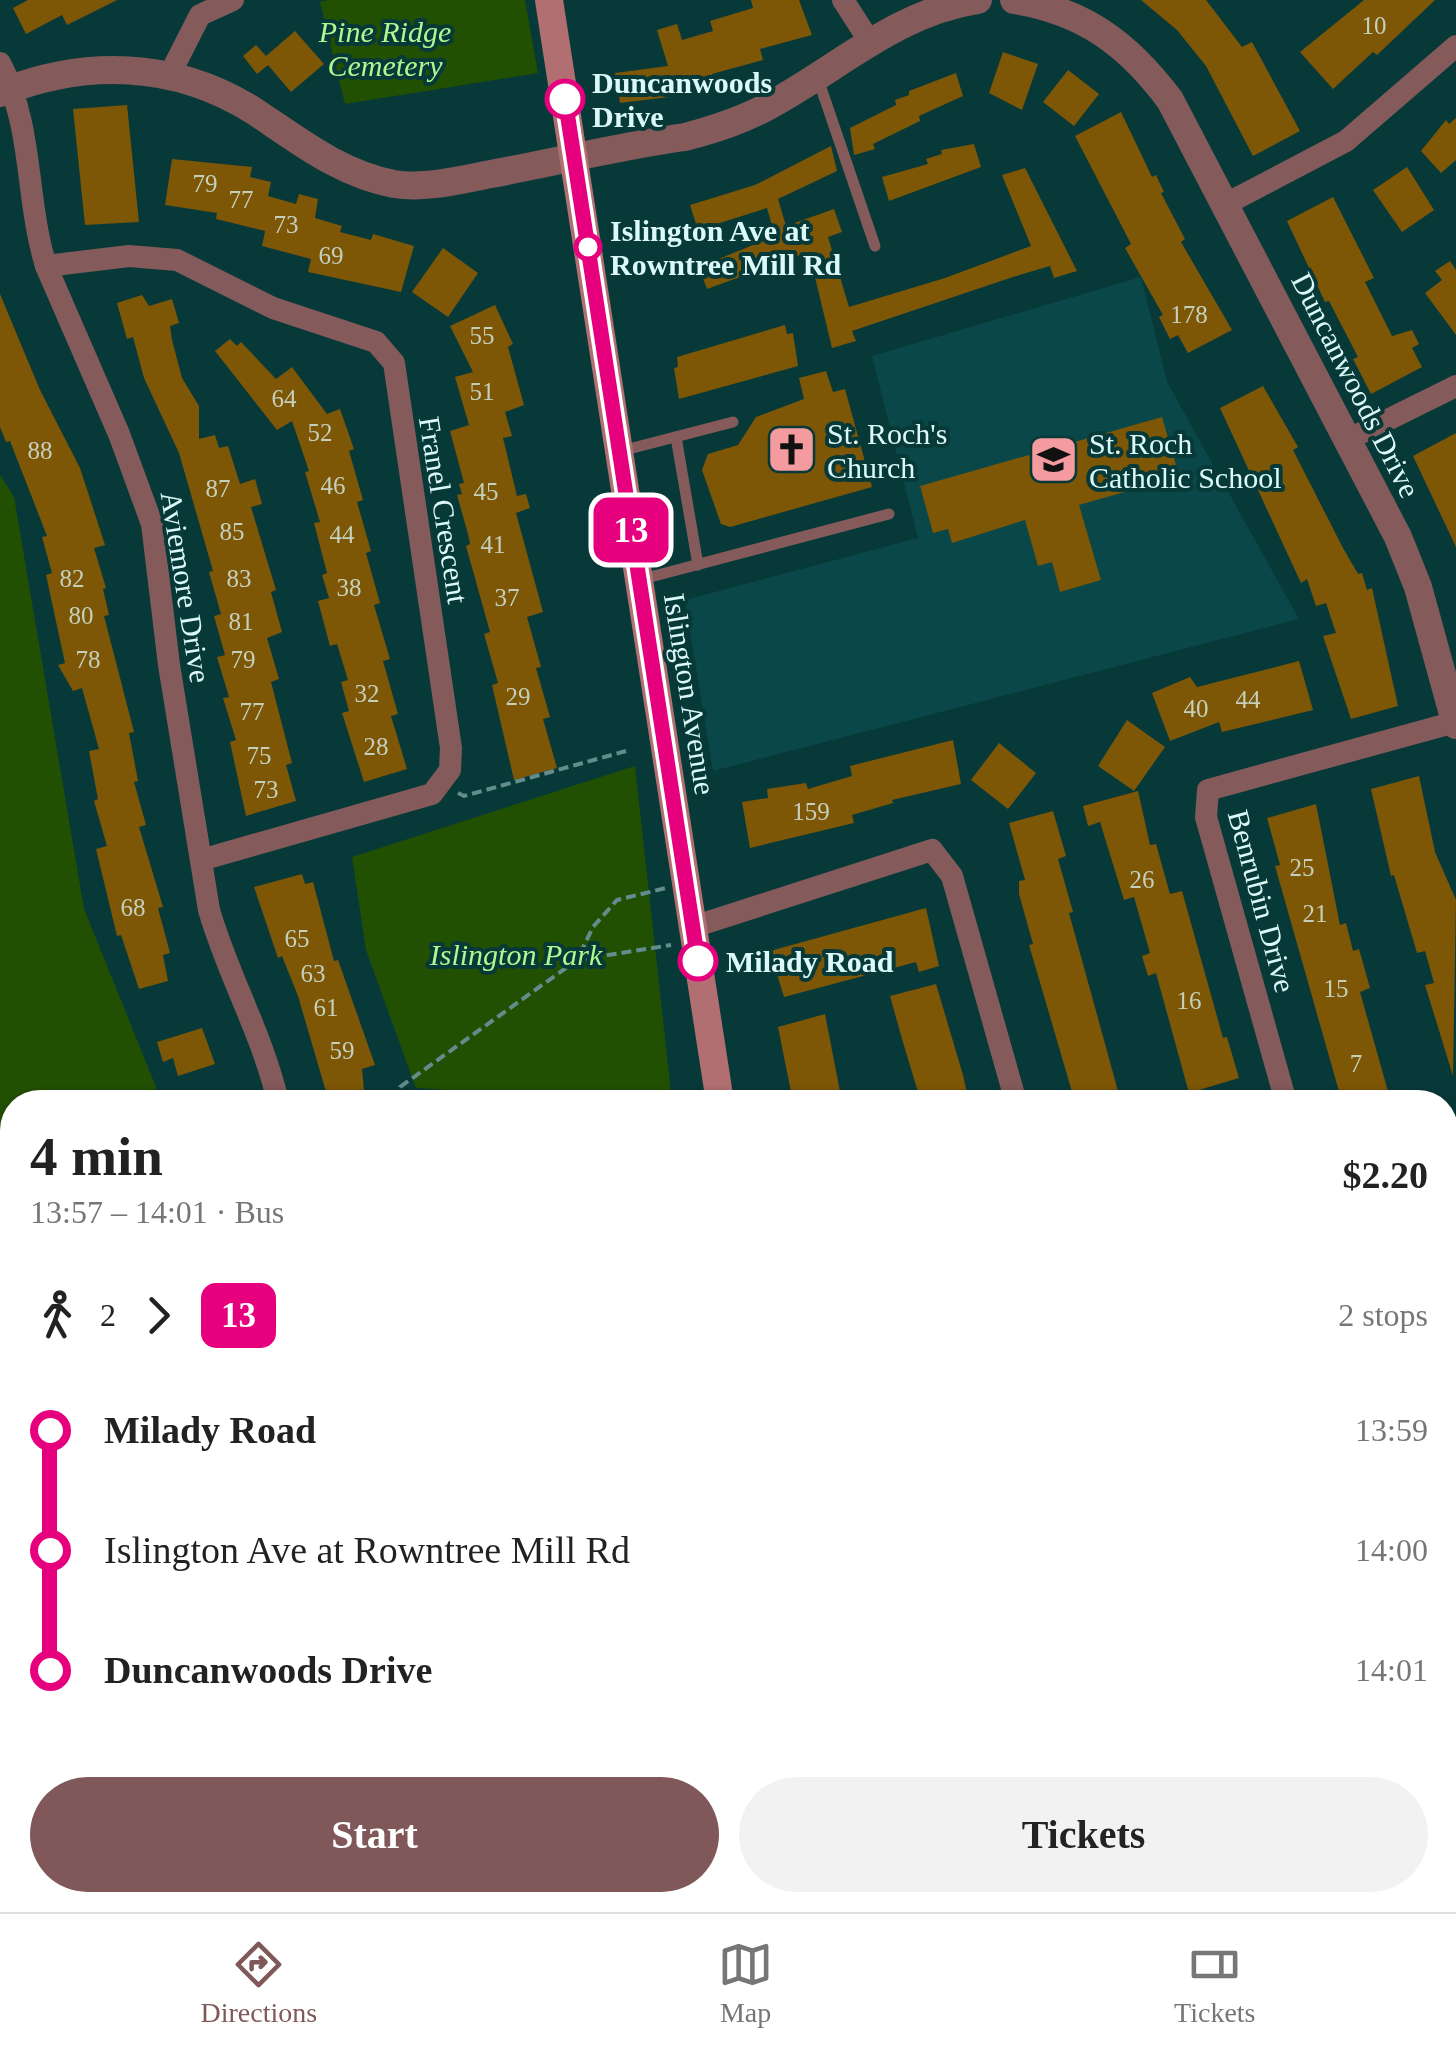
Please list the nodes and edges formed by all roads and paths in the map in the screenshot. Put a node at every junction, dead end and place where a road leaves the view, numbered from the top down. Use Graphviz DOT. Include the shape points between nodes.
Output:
graph roads {
  1 [pos="233,0"];
  2 [pos="549,0"];
  3 [pos="844,0"];
  4 [pos="978,0"];
  5 [pos="1014,0"];
  6 [pos="870,42"];
  7 [pos="1456,46"];
  8 [pos="170,74"];
  9 [pos="816,76"];
  10 [pos="4,82"];
  11 [pos="574,158"];
  12 [pos="1226,204"];
  13 [pos="875,246"];
  14 [pos="46,266"];
  15 [pos="1456,386"];
  16 [pos="733,422"];
  17 [pos="676,437"];
  18 [pos="1347,440"];
  19 [pos="619,452"];
  20 [pos="889,514"];
  21 [pos="698,565"];
  22 [pos="639,580"];
  23 [pos="1456,724"];
  24 [pos="626,751"];
  25 [pos="442,785"];
  26 [pos="201,860"];
  27 [pos="686,886"];
  28 [pos="694,934"];
  29 [pos="577,960"];
  30 [pos="275,1090"];
  31 [pos="400,1090"];
  32 [pos="718,1090"];
  33 [pos="1013,1090"];
  34 [pos="1283,1090"];
  1 -- 8 [label="street" via="200,15"];
  2 -- 11 [label="main road, Islington Avenue"];
  3 -- 6 [label="street"];
  4 -- 6 [label="street" via="925,12"];
  5 -- 12 [label="street, Duncanwoods Drive" via="1076,16 1142,62"];
  6 -- 9 [label="street"];
  7 -- 12 [label="street" via="1346,140"];
  8 -- 10 [label="street" via="110,68"];
  8 -- 11 [label="street" via="234,100 328,160 394,184 420,186"];
  9 -- 11 [label="street" via="728,125"];
  9 -- 13 [label="lane"];
  10 -- 14 [label="street, Aviemore Drive" via="22,114"];
  11 -- 19 [label="main road, Islington Avenue"];
  12 -- 18 [label="street, Duncanwoods Drive"];
  14 -- 25 [label="street, Franel Crescent" via="129,256 177,260 273,308 376,342 387,352 394,363 452,748"];
  14 -- 26 [label="street, Aviemore Drive" via="152,524"];
  15 -- 18 [label="street"];
  16 -- 17 [label="lane"];
  17 -- 19 [label="lane"];
  17 -- 21 [label="lane"];
  18 -- 23 [label="street, Duncanwoods Drive" via="1409,562"];
  19 -- 22 [label="main road, Islington Avenue"];
  20 -- 21 [label="lane"];
  21 -- 22 [label="lane"];
  22 -- 27 [label="main road, Islington Avenue"];
  23 -- 34 [label="street, Benrubin Drive" via="1208,790 1206,816"];
  24 -- 25 [label="path" via="464,796"];
  25 -- 26 [label="street" via="390,809"];
  26 -- 30 [label="street, Aviemore Drive" via="220,948"];
  27 -- 28 [label="main road, Islington Avenue"];
  27 -- 29 [label="path" via="618,900 593,926"];
  28 -- 29 [label="path"];
  28 -- 32 [label="main road, Islington Avenue"];
  28 -- 33 [label="street" via="932,850 952,876"];
  29 -- 31 [label="path"];
}
